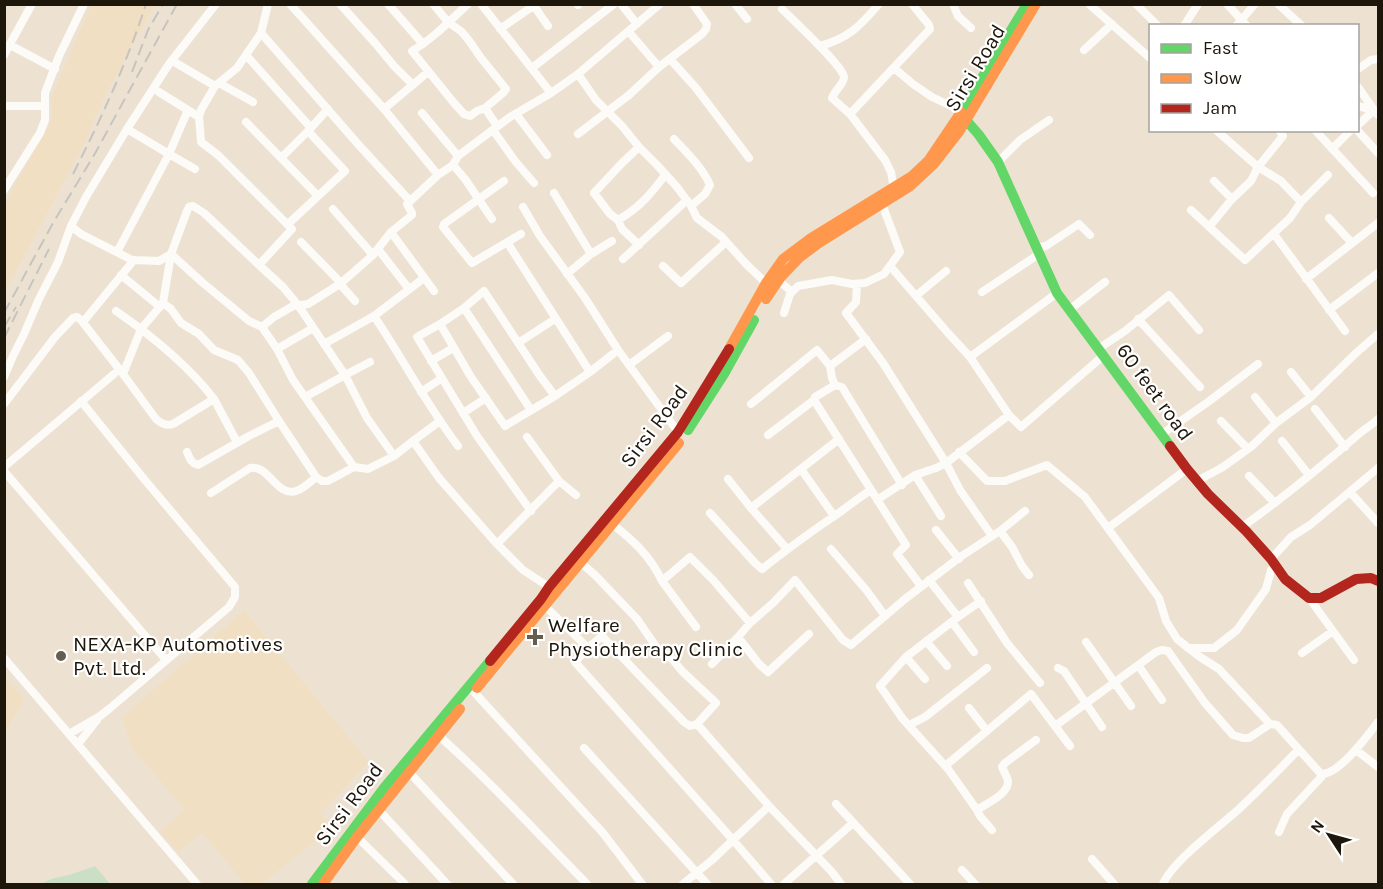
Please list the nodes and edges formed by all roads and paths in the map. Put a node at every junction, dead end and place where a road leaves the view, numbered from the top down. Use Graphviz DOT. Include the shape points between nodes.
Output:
graph roads {
  1 [pos="32,4"];
  2 [pos="84,4"];
  3 [pos="216,4"];
  4 [pos="268,4"];
  5 [pos="290,4"];
  6 [pos="340,4"];
  7 [pos="388,4"];
  8 [pos="433,4"];
  9 [pos="468,4"];
  10 [pos="481,4"];
  11 [pos="614,4"];
  12 [pos="621,4"];
  13 [pos="660,4"];
  14 [pos="735,4"];
  15 [pos="879,4"];
  16 [pos="912,4"];
  17 [pos="953,4"];
  18 [pos="1027,4"];
  19 [pos="1036,4"];
  20 [pos="1136,4"];
  21 [pos="1198,4"];
  22 [pos="1227,4"];
  23 [pos="1255,4"];
  24 [pos="1278,4"];
  25 [pos="535,5"];
  26 [pos="1090,5"];
  27 [pos="696,6"];
  28 [pos="783,9"];
  29 [pos="747,19"];
  30 [pos="448,22"];
  31 [pos="637,24"];
  32 [pos="1112,24"];
  33 [pos="1156,24"];
  34 [pos="1185,24"];
  35 [pos="1241,24"];
  36 [pos="1300,24"];
  37 [pos="548,26"];
  38 [pos="971,28"];
  39 [pos="500,29"];
  40 [pos="629,32"];
  41 [pos="261,33"];
  42 [pos="423,44"];
  43 [pos="10,45"];
  44 [pos="820,46"];
  45 [pos="1084,50"];
  46 [pos="4,55"];
  47 [pos="246,55"];
  48 [pos="1149,57"];
  49 [pos="670,59"];
  50 [pos="1375,59"];
  51 [pos="176,63"];
  52 [pos="659,67"];
  53 [pos="532,68"];
  54 [pos="894,68"];
  55 [pos="1359,68"];
  56 [pos="1378,68"];
  57 [pos="55,69"];
  58 [pos="428,72"];
  59 [pos="578,74"];
  60 [pos="217,84"];
  61 [pos="413,85"];
  62 [pos="1359,88"];
  63 [pos="159,92"];
  64 [pos="551,93"];
  65 [pos="253,102"];
  66 [pos="4,106"];
  67 [pos="44,106"];
  68 [pos="1359,106"];
  69 [pos="485,108"];
  70 [pos="328,109"];
  71 [pos="384,109"];
  72 [pos="188,110"];
  73 [pos="607,112"];
  74 [pos="422,113"];
  75 [pos="1376,113"];
  76 [pos="516,114"];
  77 [pos="850,114"];
  78 [pos="964,115"];
  79 [pos="199,117"];
  80 [pos="1049,120"];
  81 [pos="246,122"];
  82 [pos="1359,124"];
  83 [pos="495,128"];
  84 [pos="127,129"];
  85 [pos="309,130"];
  86 [pos="1218,132"];
  87 [pos="1283,132"];
  88 [pos="1317,132"];
  89 [pos="1349,132"];
  90 [pos="1359,132"];
  91 [pos="578,134"];
  92 [pos="674,140"];
  93 [pos="639,147"];
  94 [pos="1332,149"];
  95 [pos="1378,153"];
  96 [pos="169,154"];
  97 [pos="547,155"];
  98 [pos="458,156"];
  99 [pos="282,158"];
  100 [pos="749,158"];
  101 [pos="998,162"];
  102 [pos="453,165"];
  103 [pos="1258,167"];
  104 [pos="195,169"];
  105 [pos="438,175"];
  106 [pos="665,175"];
  107 [pos="1328,175"];
  108 [pos="7,178"];
  109 [pos="504,181"];
  110 [pos="1214,182"];
  111 [pos="534,183"];
  112 [pos="4,190"];
  113 [pos="894,191"];
  114 [pos="554,193"];
  115 [pos="1373,193"];
  116 [pos="318,196"];
  117 [pos="1232,199"];
  118 [pos="478,200"];
  119 [pos="410,201"];
  120 [pos="1301,202"];
  121 [pos="689,203"];
  122 [pos="882,204"];
  123 [pos="523,207"];
  124 [pos="333,209"];
  125 [pos="1191,210"];
  126 [pos="1329,218"];
  127 [pos="492,219"];
  128 [pos="618,220"];
  129 [pos="1378,223"];
  130 [pos="288,224"];
  131 [pos="71,226"];
  132 [pos="1209,227"];
  133 [pos="391,232"];
  134 [pos="521,234"];
  135 [pos="1274,234"];
  136 [pos="1090,235"];
  137 [pos="612,241"];
  138 [pos="301,242"];
  139 [pos="507,242"];
  140 [pos="726,242"];
  141 [pos="1352,243"];
  142 [pos="639,245"];
  143 [pos="1037,251"];
  144 [pos="117,252"];
  145 [pos="375,252"];
  146 [pos="171,254"];
  147 [pos="591,254"];
  148 [pos="623,259"];
  149 [pos="134,260"];
  150 [pos="259,265"];
  151 [pos="663,266"];
  152 [pos="890,266"];
  153 [pos="946,271"];
  154 [pos="1378,273"];
  155 [pos="567,274"];
  156 [pos="122,275"];
  157 [pos="424,278"];
  158 [pos="1306,279"];
  159 [pos="1105,282"];
  160 [pos="772,283"];
  161 [pos="340,284"];
  162 [pos="857,284"];
  163 [pos="409,289"];
  164 [pos="434,291"];
  165 [pos="792,292"];
  166 [pos="982,292"];
  167 [pos="1057,293"];
  168 [pos="917,295"];
  169 [pos="355,302"];
  170 [pos="161,305"];
  171 [pos="298,305"];
  172 [pos="464,308"];
  173 [pos="1070,310"];
  174 [pos="1329,310"];
  175 [pos="116,311"];
  176 [pos="784,313"];
  177 [pos="374,316"];
  178 [pos="555,319"];
  179 [pos="1138,319"];
  180 [pos="83,322"];
  181 [pos="440,324"];
  182 [pos="262,327"];
  183 [pos="313,328"];
  184 [pos="141,329"];
  185 [pos="1199,330"];
  186 [pos="1345,331"];
  187 [pos="1378,334"];
  188 [pos="668,336"];
  189 [pos="866,339"];
  190 [pos="518,343"];
  191 [pos="324,344"];
  192 [pos="453,348"];
  193 [pos="277,349"];
  194 [pos="618,350"];
  195 [pos="1101,352"];
  196 [pos="970,357"];
  197 [pos="431,361"];
  198 [pos="370,362"];
  199 [pos="1258,364"];
  200 [pos="629,365"];
  201 [pos="830,366"];
  202 [pos="590,372"];
  203 [pos="1291,372"];
  204 [pos="114,374"];
  205 [pos="123,374"];
  206 [pos="345,375"];
  207 [pos="4,377"];
  208 [pos="442,378"];
  209 [pos="835,385"];
  210 [pos="1200,387"];
  211 [pos="422,392"];
  212 [pos="555,396"];
  213 [pos="1255,397"];
  214 [pos="1311,397"];
  215 [pos="305,398"];
  216 [pos="486,398"];
  217 [pos="213,399"];
  218 [pos="814,400"];
  219 [pos="81,401"];
  220 [pos="4,404"];
  221 [pos="751,404"];
  222 [pos="1315,409"];
  223 [pos="531,410"];
  224 [pos="463,413"];
  225 [pos="1009,415"];
  226 [pos="1378,419"];
  227 [pos="279,421"];
  228 [pos="1221,421"];
  229 [pos="440,422"];
  230 [pos="1276,423"];
  231 [pos="678,432"];
  232 [pos="1162,434"];
  233 [pos="768,435"];
  234 [pos="527,437"];
  235 [pos="839,439"];
  236 [pos="413,441"];
  237 [pos="1282,441"];
  238 [pos="237,442"];
  239 [pos="458,446"];
  240 [pos="1345,447"];
  241 [pos="1248,449"];
  242 [pos="187,452"];
  243 [pos="959,452"];
  244 [pos="394,456"];
  245 [pos="946,463"];
  246 [pos="354,467"];
  247 [pos="1378,468"];
  248 [pos="4,469"];
  249 [pos="801,469"];
  250 [pos="1187,469"];
  251 [pos="915,475"];
  252 [pos="1309,475"];
  253 [pos="1249,476"];
  254 [pos="316,477"];
  255 [pos="728,478"];
  256 [pos="560,481"];
  257 [pos="1197,481"];
  258 [pos="902,485"];
  259 [pos="871,490"];
  260 [pos="1350,492"];
  261 [pos="211,493"];
  262 [pos="576,495"];
  263 [pos="878,500"];
  264 [pos="1275,503"];
  265 [pos="751,508"];
  266 [pos="531,511"];
  267 [pos="1025,511"];
  268 [pos="710,513"];
  269 [pos="834,516"];
  270 [pos="941,516"];
  271 [pos="1378,523"];
  272 [pos="612,524"];
  273 [pos="1242,527"];
  274 [pos="1108,528"];
  275 [pos="936,530"];
  276 [pos="1000,531"];
  277 [pos="992,536"];
  278 [pos="497,544"];
  279 [pos="787,549"];
  280 [pos="831,549"];
  281 [pos="958,559"];
  282 [pos="580,562"];
  283 [pos="1274,562"];
  284 [pos="1029,575"];
  285 [pos="929,580"];
  286 [pos="1378,581"];
  287 [pos="662,582"];
  288 [pos="968,583"];
  289 [pos="921,586"];
  290 [pos="549,587"];
  291 [pos="1309,598"];
  292 [pos="981,601"];
  293 [pos="545,606"];
  294 [pos="885,616"];
  295 [pos="955,620"];
  296 [pos="750,623"];
  297 [pos="696,627"];
  298 [pos="1333,631"];
  299 [pos="809,634"];
  300 [pos="738,638"];
  301 [pos="926,640"];
  302 [pos="1086,642"];
  303 [pos="588,648"];
  304 [pos="1188,648"];
  305 [pos="974,652"];
  306 [pos="1302,653"];
  307 [pos="906,657"];
  308 [pos="4,658"];
  309 [pos="166,660"];
  310 [pos="1354,660"];
  311 [pos="712,664"];
  312 [pos="1138,665"];
  313 [pos="947,666"];
  314 [pos="987,668"];
  315 [pos="1058,668"];
  316 [pos="925,679"];
  317 [pos="1114,682"];
  318 [pos="1040,683"];
  319 [pos="474,692"];
  320 [pos="1162,700"];
  321 [pos="1086,703"];
  322 [pos="1131,706"];
  323 [pos="969,708"];
  324 [pos="100,716"];
  325 [pos="1378,722"];
  326 [pos="697,724"];
  327 [pos="1270,724"];
  328 [pos="909,725"];
  329 [pos="1055,726"];
  330 [pos="1102,727"];
  331 [pos="987,731"];
  332 [pos="69,734"];
  333 [pos="438,735"];
  334 [pos="1036,740"];
  335 [pos="78,744"];
  336 [pos="1070,746"];
  337 [pos="584,748"];
  338 [pos="1298,750"];
  339 [pos="1356,750"];
  340 [pos="945,766"];
  341 [pos="1378,768"];
  342 [pos="409,772"];
  343 [pos="1324,774"];
  344 [pos="836,804"];
  345 [pos="769,806"];
  346 [pos="376,807"];
  347 [pos="977,810"];
  348 [pos="853,823"];
  349 [pos="992,830"];
  350 [pos="1279,832"];
  351 [pos="357,837"];
  352 [pos="733,840"];
  353 [pos="816,855"];
  354 [pos="1092,860"];
  355 [pos="962,870"];
  356 [pos="696,872"];
  357 [pos="197,885"];
  358 [pos="312,885"];
  359 [pos="323,885"];
  360 [pos="405,885"];
  361 [pos="447,885"];
  362 [pos="513,885"];
  363 [pos="586,885"];
  364 [pos="642,885"];
  365 [pos="683,885"];
  366 [pos="707,885"];
  367 [pos="771,885"];
  368 [pos="784,885"];
  369 [pos="841,885"];
  370 [pos="910,885"];
  371 [pos="975,885"];
  372 [pos="1114,885"];
  373 [pos="1163,885"];
  1 -- 43 [label="street"];
  2 -- 57 [label="street"];
  3 -- 84 [label="street" via="169,64"];
  4 -- 41 [label="street"];
  5 -- 71 [label="street"];
  6 -- 61 [label="street"];
  7 -- 42 [label="street"];
  8 -- 30 [label="street"];
  9 -- 30 [label="street"];
  10 -- 39 [label="street"];
  11 -- 53 [label="street"];
  12 -- 31 [label="street"];
  13 -- 31 [label="street"];
  14 -- 29 [label="street"];
  15 -- 44 [label="street" via="855,30"];
  16 -- 54 [label="street" via="930,29"];
  17 -- 38 [label="street" via="958,16"];
  18 -- 78 [label="main road, Sirsi Road"];
  19 -- 78 [label="main road, Sirsi Road"];
  20 -- 33 [label="street"];
  21 -- 34 [label="street"];
  22 -- 35 [label="street"];
  23 -- 35 [label="street"];
  24 -- 36 [label="street"];
  25 -- 37 [label="street"];
  25 -- 39 [label="street"];
  26 -- 32 [label="street"];
  27 -- 49 [label="street" via="706,28"];
  28 -- 44 [label="street"];
  30 -- 42 [label="street"];
  30 -- 69 [label="street" via="462,32 506,89"];
  31 -- 40 [label="street"];
  32 -- 45 [label="street"];
  32 -- 48 [label="street"];
  39 -- 53 [label="street"];
  40 -- 52 [label="street"];
  40 -- 59 [label="street"];
  41 -- 47 [label="street"];
  41 -- 70 [label="street"];
  42 -- 58 [label="street" via="412,51"];
  43 -- 46 [label="street"];
  43 -- 57 [label="street"];
  44 -- 77 [label="street" via="842,74 843,81 832,98"];
  47 -- 60 [label="street"];
  47 -- 85 [label="street"];
  49 -- 52 [label="street"];
  49 -- 100 [label="street"];
  50 -- 55 [label="street"];
  50 -- 56 [label="street"];
  51 -- 60 [label="street"];
  52 -- 73 [label="street"];
  53 -- 64 [label="street"];
  54 -- 77 [label="street"];
  54 -- 78 [label="street"];
  57 -- 67 [label="street"];
  58 -- 61 [label="street"];
  58 -- 69 [label="street" via="464,114 470,116"];
  59 -- 64 [label="street"];
  59 -- 73 [label="street"];
  60 -- 65 [label="street"];
  60 -- 79 [label="street"];
  61 -- 71 [label="street"];
  62 -- 75 [label="street"];
  63 -- 72 [label="street"];
  64 -- 76 [label="street"];
  66 -- 67 [label="street"];
  67 -- 108 [label="street" via="45,120 40,133"];
  68 -- 75 [label="street"];
  69 -- 83 [label="street"];
  70 -- 85 [label="street"];
  70 -- 119 [label="street"];
  71 -- 105 [label="street"];
  72 -- 79 [label="street"];
  72 -- 96 [label="street"];
  73 -- 91 [label="street"];
  73 -- 93 [label="street"];
  74 -- 98 [label="street"];
  75 -- 82 [label="street"];
  76 -- 83 [label="street"];
  76 -- 97 [label="street"];
  77 -- 113 [label="street" via="885,160"];
  78 -- 101 [label="main road, 60 feet road"];
  78 -- 113 [label="main road, Sirsi Road" via="956,136 931,168 916,182"];
  79 -- 130 [label="street" via="201,142"];
  80 -- 101 [label="street"];
  81 -- 99 [label="street"];
  83 -- 98 [label="street"];
  83 -- 111 [label="street"];
  84 -- 96 [label="street"];
  84 -- 131 [label="street"];
  85 -- 99 [label="street"];
  85 -- 116 [label="street" via="345,171"];
  86 -- 103 [label="street"];
  87 -- 103 [label="street"];
  88 -- 94 [label="street"];
  89 -- 94 [label="street"];
  90 -- 95 [label="street"];
  92 -- 121 [label="street" via="710,184 705,194"];
  93 -- 106 [label="street"];
  93 -- 128 [label="street" via="594,193"];
  94 -- 115 [label="street"];
  96 -- 104 [label="street"];
  96 -- 144 [label="street"];
  98 -- 102 [label="street"];
  99 -- 116 [label="street"];
  101 -- 143 [label="main road, 60 feet road"];
  102 -- 105 [label="street"];
  102 -- 118 [label="street"];
  103 -- 117 [label="street" via="1251,181"];
  103 -- 120 [label="street" via="1281,181"];
  105 -- 119 [label="street"];
  106 -- 121 [label="street"];
  106 -- 128 [label="street" via="633,212"];
  107 -- 120 [label="street"];
  108 -- 112 [label="street"];
  109 -- 118 [label="street"];
  110 -- 117 [label="street"];
  113 -- 122 [label="main road, Sirsi Road"];
  113 -- 160 [label="main road, Sirsi Road" via="811,238 783,259"];
  114 -- 147 [label="street"];
  116 -- 130 [label="street"];
  117 -- 132 [label="street"];
  118 -- 127 [label="street"];
  118 -- 139 [label="street" via="443,227 472,263"];
  119 -- 133 [label="street" via="407,206 412,215"];
  120 -- 135 [label="street"];
  121 -- 140 [label="street" via="697,218"];
  121 -- 142 [label="street"];
  122 -- 152 [label="street" via="900,252"];
  122 -- 160 [label="main road, Sirsi Road" via="818,243"];
  123 -- 155 [label="street"];
  124 -- 145 [label="street"];
  125 -- 132 [label="street"];
  126 -- 141 [label="street"];
  128 -- 142 [label="street"];
  129 -- 141 [label="street"];
  130 -- 150 [label="street" via="292,229"];
  131 -- 144 [label="street"];
  131 -- 207 [label="street"];
  132 -- 135 [label="street" via="1245,260"];
  133 -- 145 [label="street"];
  133 -- 157 [label="street"];
  134 -- 139 [label="street"];
  135 -- 158 [label="street"];
  136 -- 143 [label="street" via="1078,224"];
  137 -- 147 [label="street"];
  138 -- 161 [label="street"];
  139 -- 178 [label="street"];
  140 -- 151 [label="street" via="681,283"];
  140 -- 160 [label="street" via="746,264"];
  141 -- 158 [label="street"];
  142 -- 148 [label="street"];
  143 -- 166 [label="street"];
  143 -- 167 [label="main road, 60 feet road"];
  144 -- 149 [label="street"];
  145 -- 161 [label="street"];
  145 -- 163 [label="street"];
  146 -- 149 [label="street" via="159,261"];
  146 -- 150 [label="street" via="187,211 193,206"];
  146 -- 170 [label="street"];
  146 -- 182 [label="street" via="249,321"];
  147 -- 155 [label="street"];
  149 -- 156 [label="street"];
  150 -- 171 [label="street"];
  152 -- 162 [label="street" via="884,274"];
  152 -- 168 [label="street"];
  153 -- 168 [label="street"];
  154 -- 174 [label="street"];
  155 -- 194 [label="street"];
  156 -- 170 [label="street"];
  156 -- 180 [label="street"];
  157 -- 163 [label="street"];
  157 -- 164 [label="street"];
  158 -- 174 [label="street"];
  159 -- 173 [label="street"];
  160 -- 165 [label="street"];
  160 -- 231 [label="main road, Sirsi Road"];
  160 -- 272 [label="main road, Sirsi Road" via="696,419"];
  161 -- 169 [label="street"];
  161 -- 171 [label="street" via="308,304"];
  162 -- 165 [label="street" via="813,282"];
  162 -- 189 [label="street" via="856,302 846,313"];
  163 -- 177 [label="street"];
  165 -- 176 [label="street"];
  167 -- 173 [label="main road, 60 feet road"];
  167 -- 196 [label="street"];
  168 -- 196 [label="street"];
  170 -- 184 [label="street"];
  170 -- 227 [label="street" via="171,309 181,323 214,350 238,360"];
  171 -- 182 [label="street"];
  171 -- 183 [label="street"];
  172 -- 181 [label="street"];
  172 -- 190 [label="street" via="483,291"];
  172 -- 223 [label="street"];
  173 -- 195 [label="main road, 60 feet road"];
  174 -- 186 [label="street"];
  175 -- 184 [label="street"];
  177 -- 191 [label="street"];
  177 -- 211 [label="street"];
  178 -- 190 [label="street"];
  178 -- 202 [label="street"];
  179 -- 185 [label="street" via="1168,295"];
  179 -- 195 [label="street"];
  179 -- 210 [label="street"];
  180 -- 205 [label="street"];
  180 -- 220 [label="street" via="77,317 69,321"];
  181 -- 192 [label="street"];
  181 -- 197 [label="street" via="417,337"];
  182 -- 193 [label="street"];
  183 -- 191 [label="street"];
  183 -- 193 [label="street"];
  184 -- 205 [label="street"];
  184 -- 217 [label="street" via="190,372"];
  187 -- 214 [label="street"];
  188 -- 200 [label="street"];
  189 -- 201 [label="street"];
  189 -- 245 [label="street"];
  190 -- 212 [label="street"];
  191 -- 206 [label="street"];
  192 -- 197 [label="street"];
  192 -- 216 [label="street"];
  193 -- 215 [label="street"];
  194 -- 200 [label="street"];
  194 -- 202 [label="street"];
  195 -- 225 [label="street" via="1021,427"];
  195 -- 232 [label="main road, 60 feet road"];
  196 -- 225 [label="street"];
  197 -- 208 [label="street"];
  198 -- 206 [label="street"];
  199 -- 232 [label="street"];
  200 -- 231 [label="street"];
  201 -- 209 [label="street"];
  201 -- 221 [label="street" via="817,350"];
  202 -- 212 [label="street"];
  203 -- 214 [label="street"];
  204 -- 219 [label="street"];
  205 -- 217 [label="street" via="156,419 168,426"];
  206 -- 215 [label="street"];
  206 -- 244 [label="street" via="367,418"];
  208 -- 211 [label="street"];
  208 -- 224 [label="street"];
  209 -- 218 [label="street"];
  209 -- 258 [label="street" via="842,387"];
  211 -- 229 [label="street"];
  212 -- 223 [label="street"];
  213 -- 230 [label="street"];
  214 -- 230 [label="street"];
  215 -- 246 [label="street"];
  216 -- 223 [label="street" via="506,426"];
  216 -- 224 [label="street"];
  217 -- 238 [label="street"];
  218 -- 233 [label="street"];
  218 -- 235 [label="street"];
  219 -- 248 [label="street"];
  219 -- 309 [label="street" via="235,587 235,597 229,606"];
  222 -- 240 [label="street"];
  224 -- 266 [label="street"];
  225 -- 243 [label="street"];
  226 -- 240 [label="street"];
  227 -- 238 [label="street"];
  227 -- 254 [label="street"];
  228 -- 241 [label="street"];
  229 -- 236 [label="street"];
  229 -- 239 [label="street"];
  230 -- 241 [label="street"];
  231 -- 290 [label="main road, Sirsi Road"];
  232 -- 250 [label="main road, 60 feet road"];
  234 -- 256 [label="street"];
  235 -- 249 [label="street"];
  235 -- 259 [label="street"];
  236 -- 244 [label="street"];
  236 -- 278 [label="street" via="439,478"];
  237 -- 252 [label="street"];
  238 -- 242 [label="street" via="198,465 190,461"];
  240 -- 252 [label="street"];
  241 -- 257 [label="street"];
  243 -- 245 [label="street"];
  243 -- 274 [label="street" via="987,481 1005,481 1047,465 1085,497"];
  244 -- 246 [label="street" via="368,469"];
  245 -- 251 [label="street"];
  245 -- 277 [label="street"];
  246 -- 254 [label="street" via="328,481"];
  247 -- 260 [label="street"];
  248 -- 309 [label="street"];
  249 -- 265 [label="street"];
  249 -- 269 [label="street"];
  250 -- 257 [label="main road, 60 feet road"];
  250 -- 274 [label="street"];
  251 -- 258 [label="street"];
  251 -- 270 [label="street"];
  252 -- 264 [label="street"];
  253 -- 264 [label="street"];
  254 -- 261 [label="street" via="292,492 254,467"];
  255 -- 265 [label="street"];
  256 -- 262 [label="street"];
  256 -- 266 [label="street"];
  257 -- 273 [label="main road, 60 feet road"];
  258 -- 263 [label="street"];
  259 -- 263 [label="street"];
  259 -- 269 [label="street"];
  260 -- 271 [label="street"];
  260 -- 283 [label="street" via="1291,537"];
  263 -- 289 [label="street" via="906,545 897,554"];
  264 -- 273 [label="street"];
  265 -- 279 [label="street"];
  266 -- 278 [label="street"];
  267 -- 276 [label="street"];
  268 -- 279 [label="street" via="762,569"];
  269 -- 279 [label="street"];
  272 -- 282 [label="main road, Sirsi Road"];
  272 -- 287 [label="street" via="643,550"];
  273 -- 283 [label="main road, 60 feet road"];
  274 -- 304 [label="street" via="1159,598 1177,639"];
  275 -- 281 [label="street"];
  276 -- 277 [label="street"];
  276 -- 284 [label="street"];
  277 -- 281 [label="street"];
  278 -- 290 [label="street" via="523,570"];
  280 -- 294 [label="street"];
  281 -- 285 [label="street"];
  282 -- 293 [label="main road, Sirsi Road"];
  282 -- 326 [label="street" via="637,620 657,648 716,703"];
  283 -- 291 [label="main road, 60 feet road" via="1285,579"];
  283 -- 304 [label="street" via="1266,589 1237,630 1214,648"];
  285 -- 289 [label="street"];
  285 -- 295 [label="street"];
  286 -- 291 [label="main road" via="1359,578 1321,598"];
  287 -- 296 [label="street" via="690,557"];
  287 -- 297 [label="street"];
  288 -- 292 [label="street"];
  289 -- 294 [label="street"];
  290 -- 346 [label="main road, Sirsi Road"];
  291 -- 298 [label="street"];
  292 -- 295 [label="street"];
  292 -- 318 [label="street" via="1007,643"];
  293 -- 303 [label="street"];
  293 -- 319 [label="main road, Sirsi Road"];
  294 -- 296 [label="street" via="851,645 795,580"];
  295 -- 301 [label="street"];
  295 -- 305 [label="street"];
  296 -- 300 [label="street"];
  298 -- 306 [label="street"];
  298 -- 310 [label="street"];
  299 -- 300 [label="street" via="768,672"];
  300 -- 311 [label="street"];
  301 -- 307 [label="street"];
  301 -- 313 [label="street"];
  302 -- 317 [label="street"];
  303 -- 326 [label="street" via="602,636 684,722 690,726"];
  303 -- 352 [label="street" via="575,662"];
  304 -- 327 [label="street" via="1219,669"];
  307 -- 316 [label="street"];
  307 -- 328 [label="street" via="880,686"];
  308 -- 332 [label="street"];
  309 -- 324 [label="street"];
  312 -- 317 [label="street"];
  312 -- 320 [label="street"];
  312 -- 327 [label="street" via="1156,652 1168,651 1205,704 1233,735 1249,738"];
  314 -- 328 [label="street"];
  315 -- 321 [label="street"];
  317 -- 321 [label="street"];
  317 -- 322 [label="street"];
  319 -- 333 [label="main road, Sirsi Road"];
  319 -- 364 [label="street" via="603,833"];
  321 -- 329 [label="street"];
  321 -- 330 [label="street"];
  323 -- 331 [label="street"];
  324 -- 332 [label="street"];
  324 -- 335 [label="street"];
  325 -- 339 [label="street"];
  326 -- 345 [label="street"];
  327 -- 338 [label="street" via="1277,725"];
  328 -- 340 [label="street"];
  329 -- 331 [label="street" via="1031,694"];
  329 -- 336 [label="street"];
  331 -- 340 [label="street"];
  332 -- 335 [label="street"];
  333 -- 342 [label="main road, Sirsi Road"];
  333 -- 363 [label="street"];
  334 -- 347 [label="street" via="1002,767 1008,784 1004,792"];
  335 -- 357 [label="street"];
  337 -- 356 [label="street"];
  338 -- 343 [label="street"];
  338 -- 373 [label="street" via="1187,855"];
  339 -- 341 [label="street"];
  339 -- 343 [label="street"];
  340 -- 347 [label="street"];
  342 -- 346 [label="main road, Sirsi Road"];
  342 -- 362 [label="street"];
  343 -- 350 [label="street" via="1287,814"];
  344 -- 348 [label="street"];
  345 -- 352 [label="street"];
  345 -- 353 [label="street"];
  346 -- 351 [label="main road, Sirsi Road"];
  346 -- 358 [label="main road, Sirsi Road"];
  346 -- 361 [label="street"];
  347 -- 349 [label="street"];
  348 -- 353 [label="street"];
  348 -- 370 [label="street"];
  351 -- 359 [label="main road, Sirsi Road"];
  351 -- 360 [label="street"];
  352 -- 356 [label="street"];
  352 -- 367 [label="street"];
  353 -- 368 [label="street"];
  353 -- 369 [label="street"];
  354 -- 372 [label="street"];
  355 -- 371 [label="street"];
  356 -- 365 [label="street"];
  356 -- 366 [label="street"];
}
